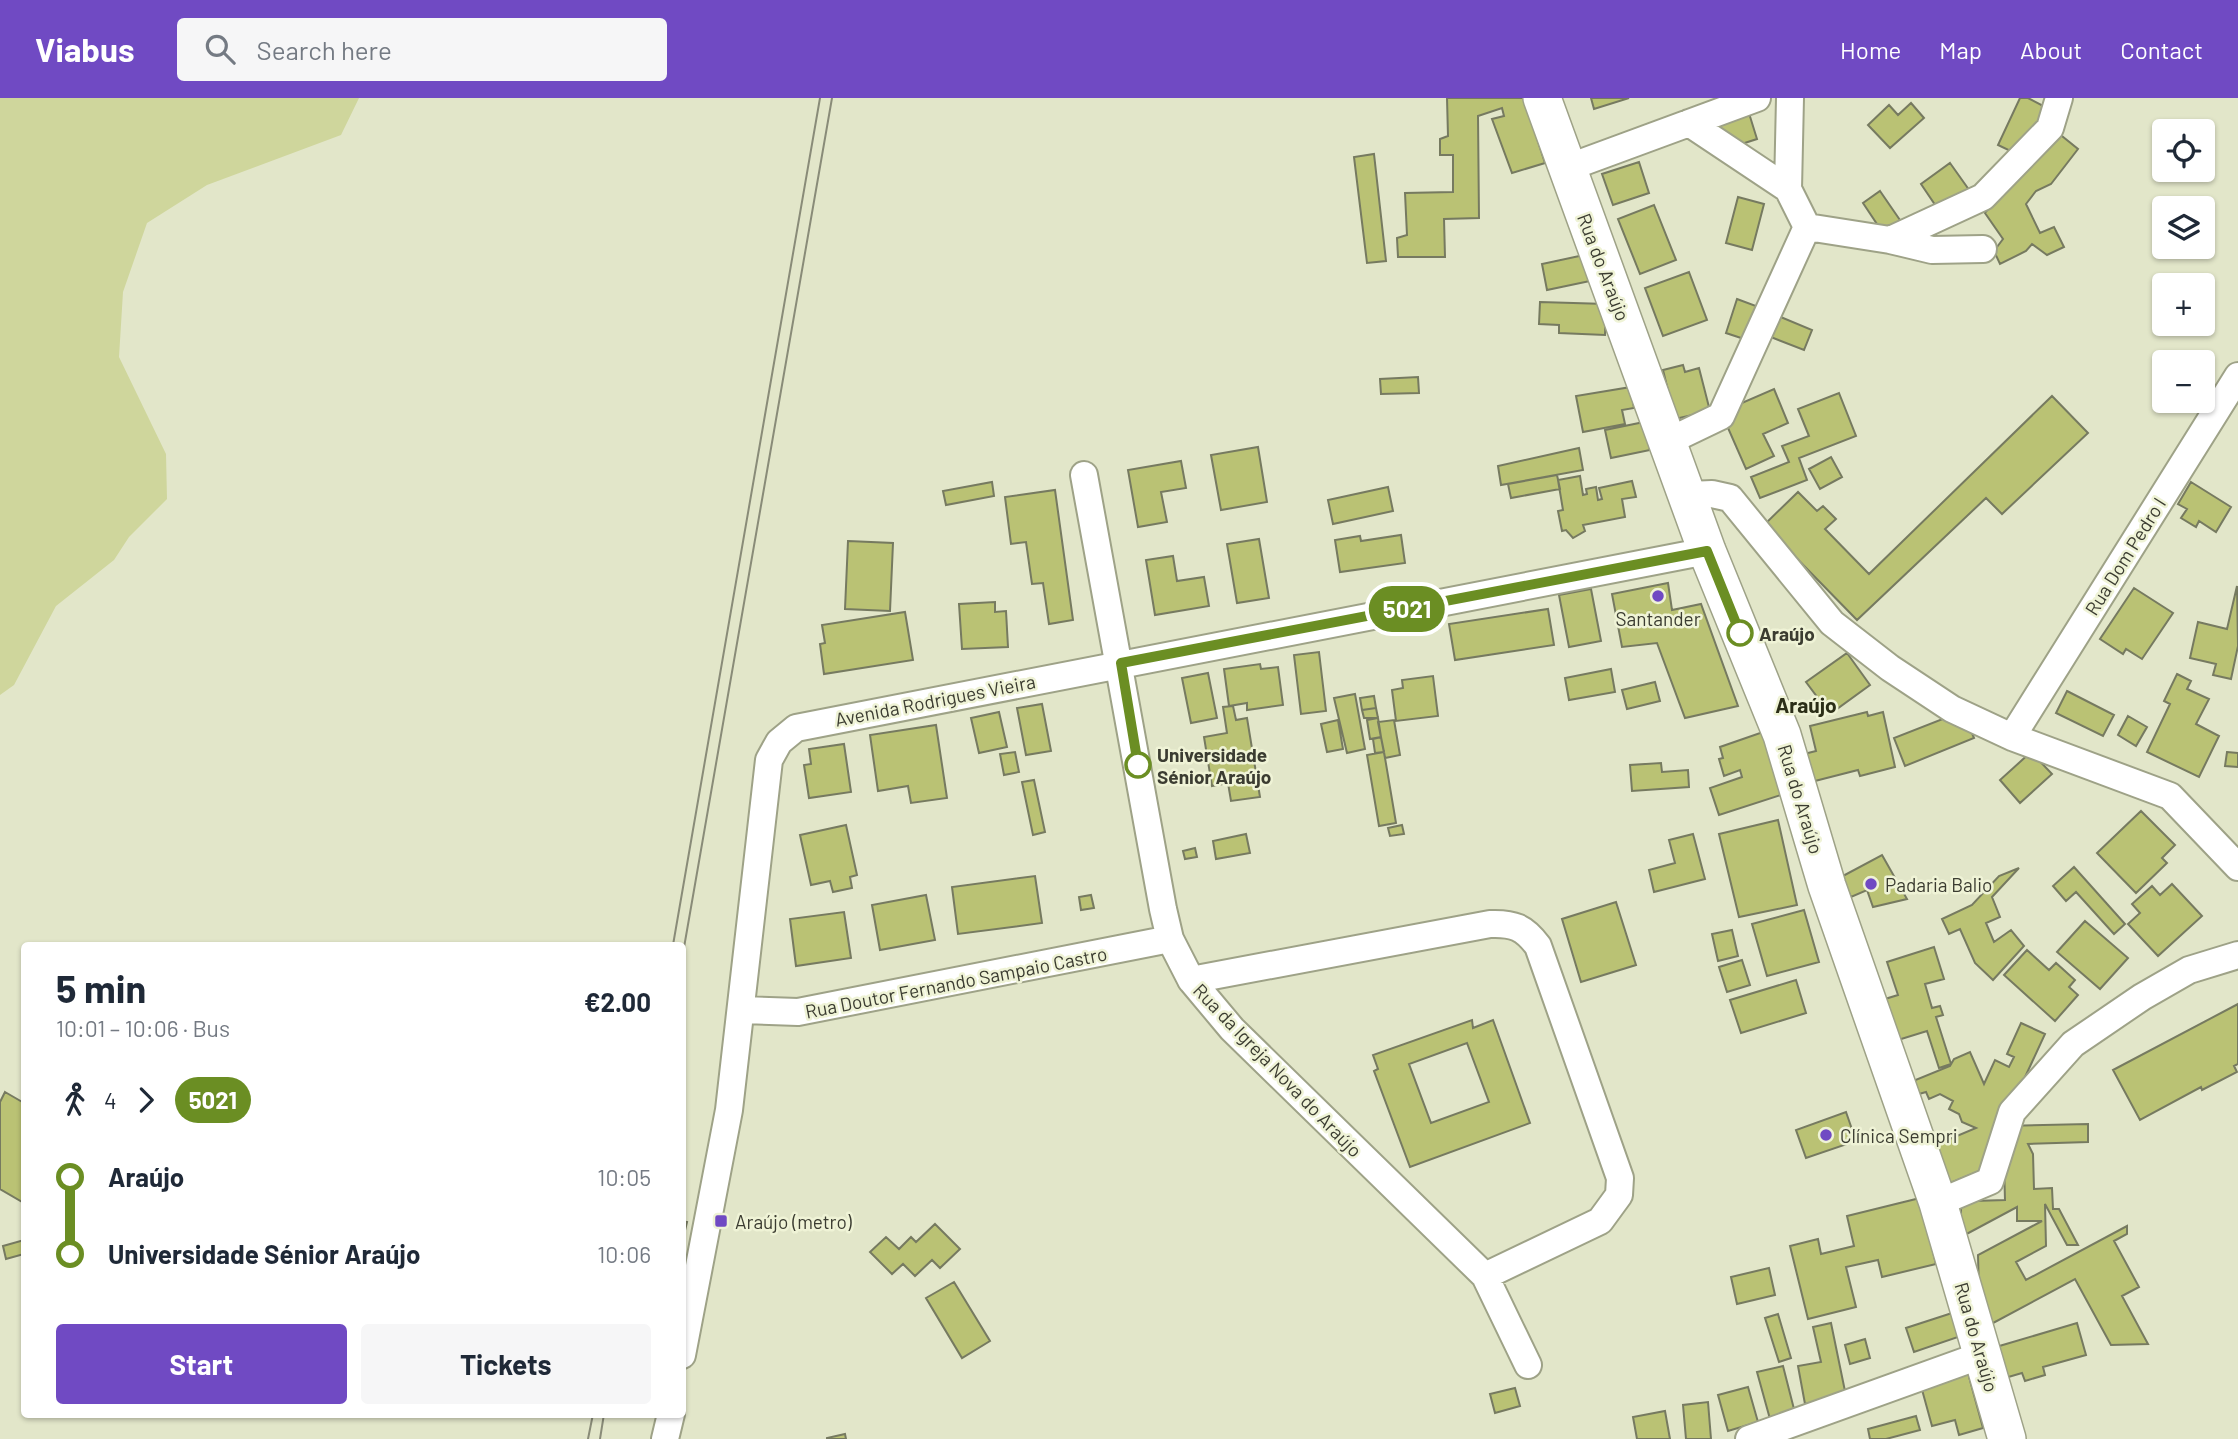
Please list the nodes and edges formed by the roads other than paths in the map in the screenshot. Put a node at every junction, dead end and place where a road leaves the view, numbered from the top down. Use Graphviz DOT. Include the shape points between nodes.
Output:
graph roads {
  1 [pos="1542,98"];
  2 [pos="1757,98"];
  3 [pos="1790,98"];
  4 [pos="2059,98"];
  5 [pos="1689,123"];
  6 [pos="1567,168"];
  7 [pos="1788,189"];
  8 [pos="1807,227"];
  9 [pos="1890,240"];
  10 [pos="1983,249"];
  11 [pos="2238,376"];
  12 [pos="1669,441"];
  13 [pos="1084,475"];
  14 [pos="1689,495"];
  15 [pos="1707,551"];
  16 [pos="1121,663"];
  17 [pos="2012,737"];
  18 [pos="2238,867"];
  19 [pos="1170,939"];
  20 [pos="2238,955"];
  21 [pos="1191,980"];
  22 [pos="741,1010"];
  23 [pos="1938,1203"];
  24 [pos="1485,1276"];
  25 [pos="686,1334"];
  26 [pos="1982,1355"];
  27 [pos="1528,1365"];
  28 [pos="670,1418"];
  29 [pos="2006,1438"];
  30 [pos="666,1439"];
  31 [pos="1749,1439"];
  1 -- 6 [label="main road, Rua do Araújo"];
  2 -- 5 [label="street"];
  3 -- 7 [label="street"];
  4 -- 9 [label="street" via="2050,128 1983,197"];
  5 -- 6 [label="street"];
  5 -- 7 [label="street"];
  6 -- 12 [label="main road, Rua do Araújo"];
  7 -- 8 [label="street"];
  8 -- 9 [label="street"];
  8 -- 12 [label="street" via="1721,416"];
  9 -- 10 [label="street" via="1932,250"];
  11 -- 17 [label="street, Rua Dom Pedro I"];
  12 -- 14 [label="main road, Rua do Araújo"];
  13 -- 16 [label="street, Rua da Igreja Nova do Araújo"];
  14 -- 15 [label="main road, Rua do Araújo"];
  14 -- 17 [label="street" via="1730,498 1832,623 1952,709"];
  15 -- 16 [label="street, Avenida Rodrigues Vieira"];
  15 -- 23 [label="main road, Rua do Araújo" via="1782,735 1827,886"];
  16 -- 19 [label="street, Rua da Igreja Nova do Araújo"];
  16 -- 22 [label="street, Avenida Rodrigues Vieira" via="796,728 779,742 769,760"];
  17 -- 18 [label="street" via="2170,796"];
  19 -- 21 [label="street, Rua da Igreja Nova do Araújo"];
  19 -- 22 [label="street, Rua Doutor Fernando Sampaio Castro" via="799,1012"];
  20 -- 23 [label="street" via="2189,970 2073,1044 2012,1112 1990,1181"];
  21 -- 24 [label="street, Rua da Igreja Nova do Araújo" via="1232,1029"];
  21 -- 24 [label="street" via="1490,924 1510,923 1527,932 1538,946 1620,1178 1619,1195 1600,1222"];
  22 -- 25 [label="street, Avenida Rodrigues Vieira" via="729,1110"];
  23 -- 26 [label="main road, Rua do Araújo"];
  24 -- 27 [label="street, Rua da Igreja Nova do Araújo"];
  26 -- 29 [label="main road, Rua do Araújo"];
  26 -- 31 [label="street"];
  28 -- 30 [label="street"];
}
